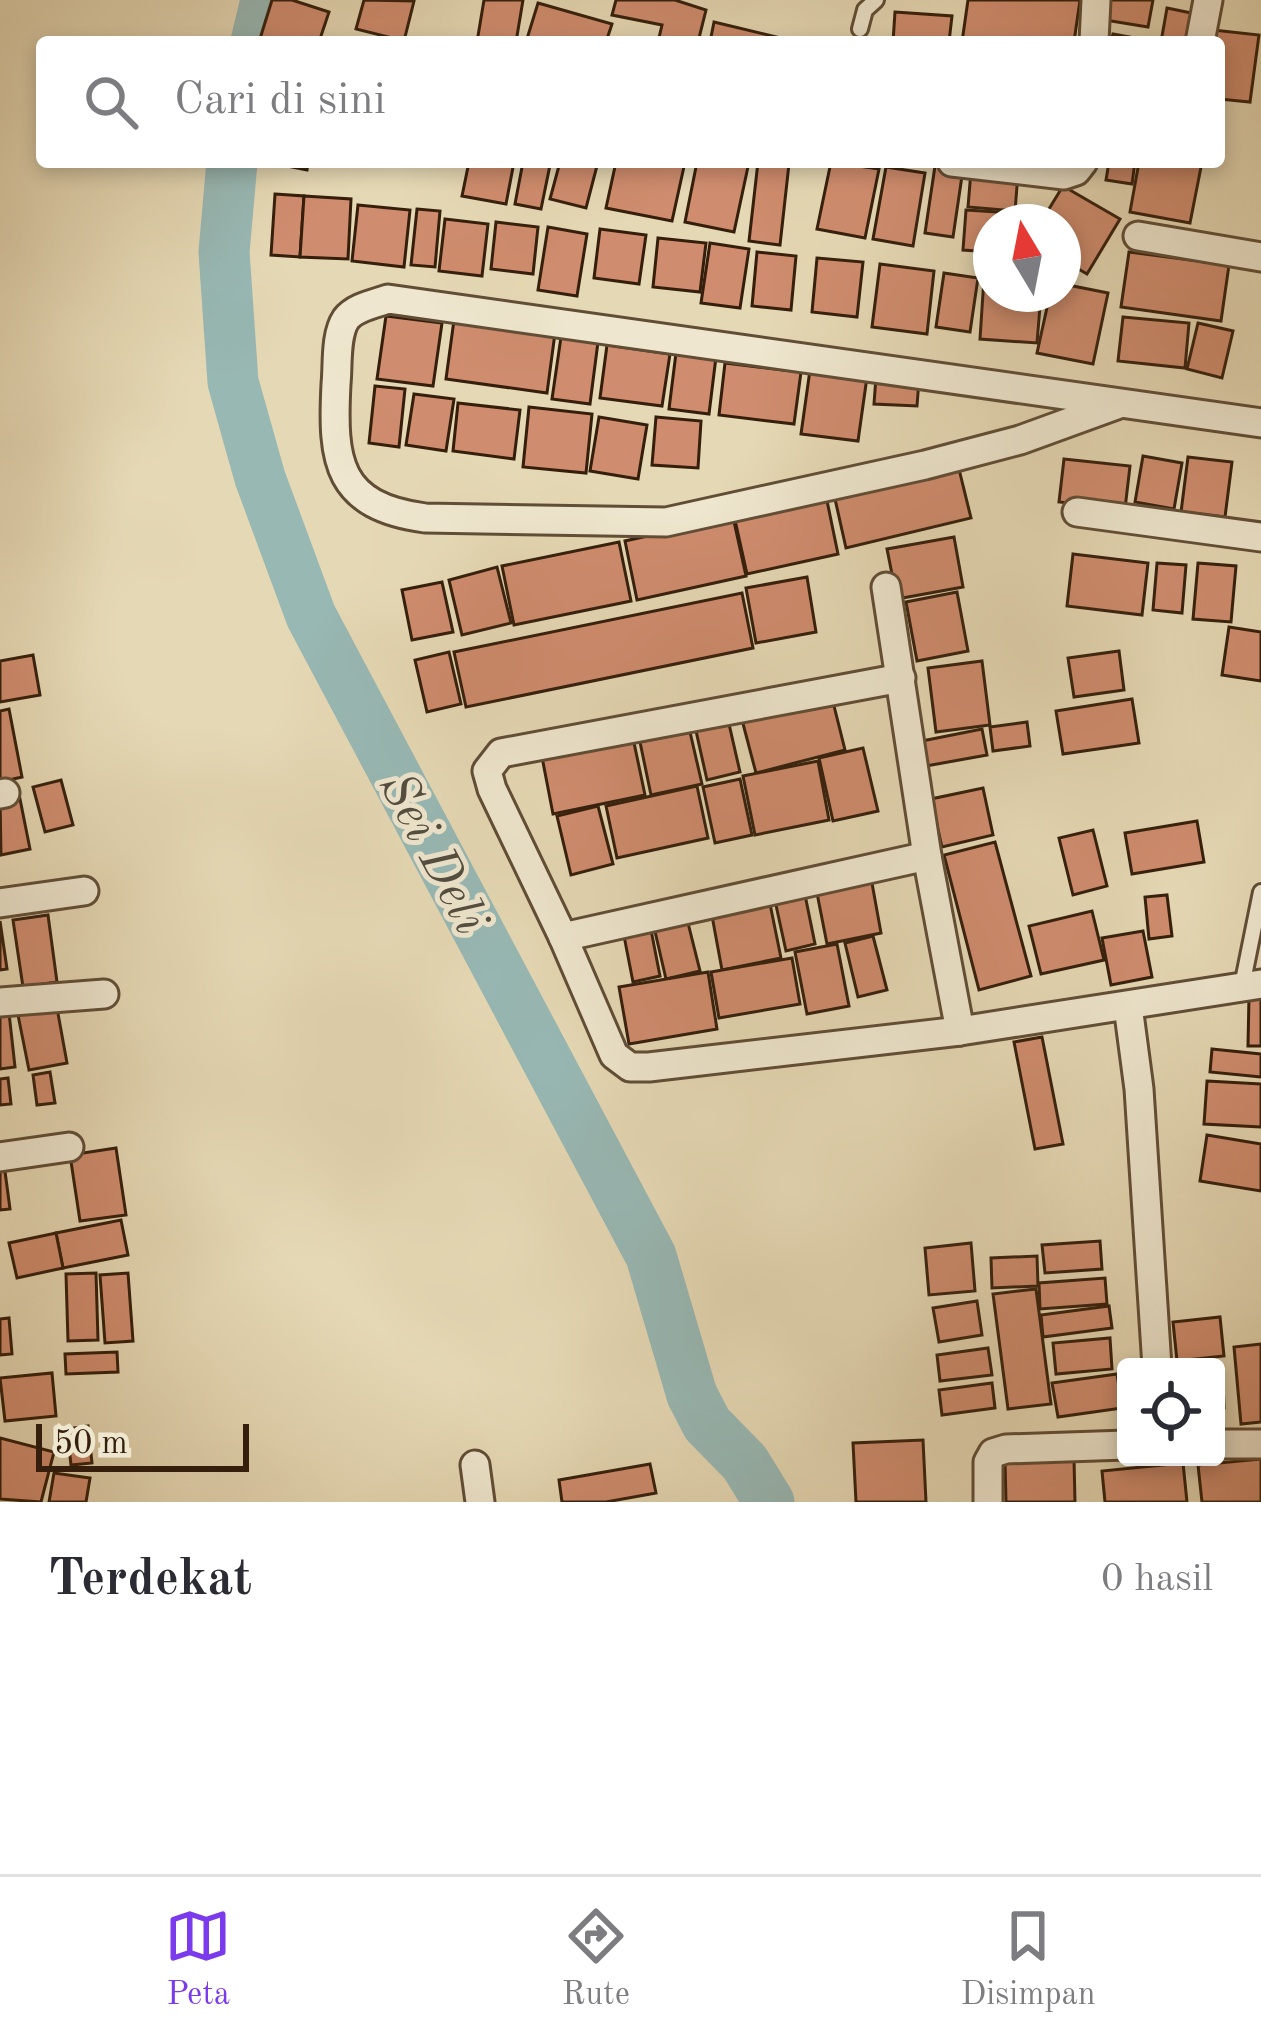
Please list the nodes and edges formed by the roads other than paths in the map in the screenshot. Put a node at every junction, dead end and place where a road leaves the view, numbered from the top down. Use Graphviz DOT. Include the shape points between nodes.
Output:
graph roads {
  1 [pos="876,0"];
  2 [pos="1096,0"];
  3 [pos="1208,0"];
  4 [pos="860,29"];
  5 [pos="1094,36"];
  6 [pos="1201,36"];
  7 [pos="1004,168"];
  8 [pos="1079,168"];
  9 [pos="1138,236"];
  10 [pos="1261,257"];
  11 [pos="1119,404"];
  12 [pos="1261,423"];
  13 [pos="1077,512"];
  14 [pos="1261,537"];
  15 [pos="886,587"];
  16 [pos="901,678"];
  17 [pos="927,856"];
  18 [pos="84,891"];
  19 [pos="1261,892"];
  20 [pos="0,903"];
  21 [pos="563,937"];
  22 [pos="1251,985"];
  23 [pos="104,994"];
  24 [pos="0,1002"];
  25 [pos="1128,1006"];
  26 [pos="960,1031"];
  27 [pos="69,1147"];
  28 [pos="0,1157"];
  29 [pos="1156,1358"];
  30 [pos="1225,1444"];
  31 [pos="1261,1444"];
  32 [pos="1117,1445"];
  33 [pos="475,1465"];
  34 [pos="480,1502"];
  35 [pos="988,1502"];
  1 -- 4 [label="lane"];
  2 -- 5 [label="street"];
  3 -- 6 [label="street"];
  7 -- 8 [label="street" via="1064,175"];
  9 -- 10 [label="street"];
  11 -- 11 [label="street" via="1020,440 665,522 393,514 348,479 333,436 344,321 388,299"];
  11 -- 12 [label="street"];
  13 -- 14 [label="street"];
  15 -- 16 [label="street"];
  16 -- 17 [label="street"];
  16 -- 21 [label="street" via="501,753 488,771 492,789"];
  17 -- 21 [label="street"];
  17 -- 26 [label="street"];
  18 -- 20 [label="street"];
  19 -- 22 [label="lane"];
  21 -- 26 [label="street" via="614,1055 630,1067"];
  22 -- 25 [label="street"];
  23 -- 24 [label="street"];
  25 -- 26 [label="street"];
  25 -- 29 [label="street"];
  27 -- 28 [label="street"];
  30 -- 31 [label="street"];
  32 -- 35 [label="street" via="993,1454"];
  33 -- 34 [label="street"];
}
